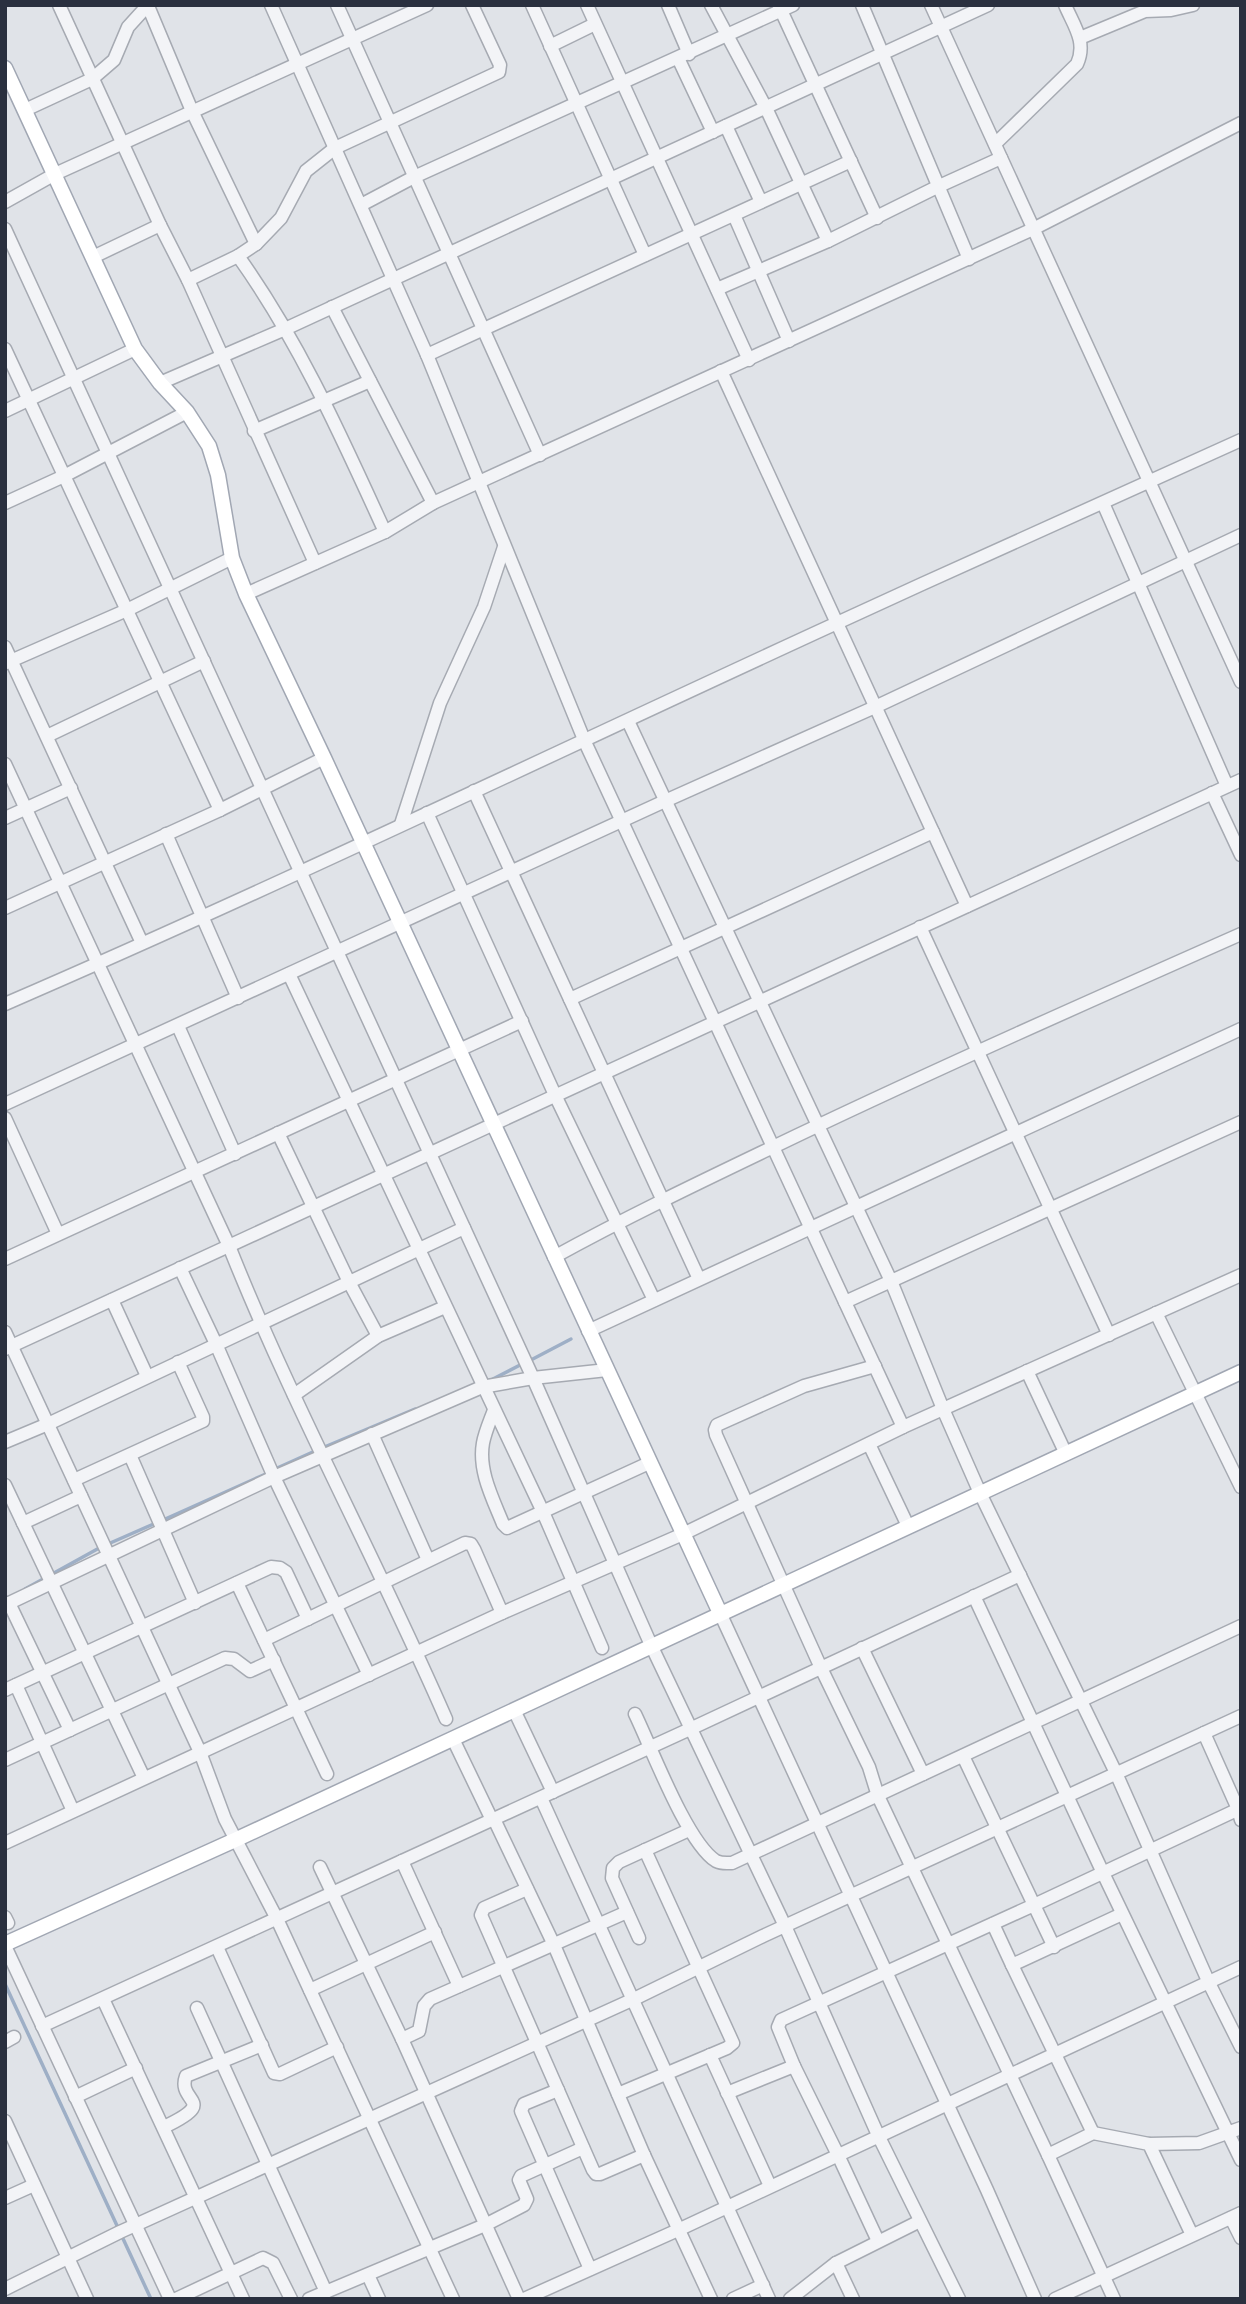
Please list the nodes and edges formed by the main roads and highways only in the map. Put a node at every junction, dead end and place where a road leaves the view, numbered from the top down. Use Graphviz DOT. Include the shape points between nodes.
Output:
graph roads {
  1 [pos="6,69"];
  2 [pos="1241,1372"];
  3 [pos="719,1613"];
  4 [pos="5,1945"];
  1 -- 3 [label="main road" via="135,349 209,446 232,558 246,594"];
  2 -- 3 [label="main road"];
  3 -- 4 [label="main road"];
}
